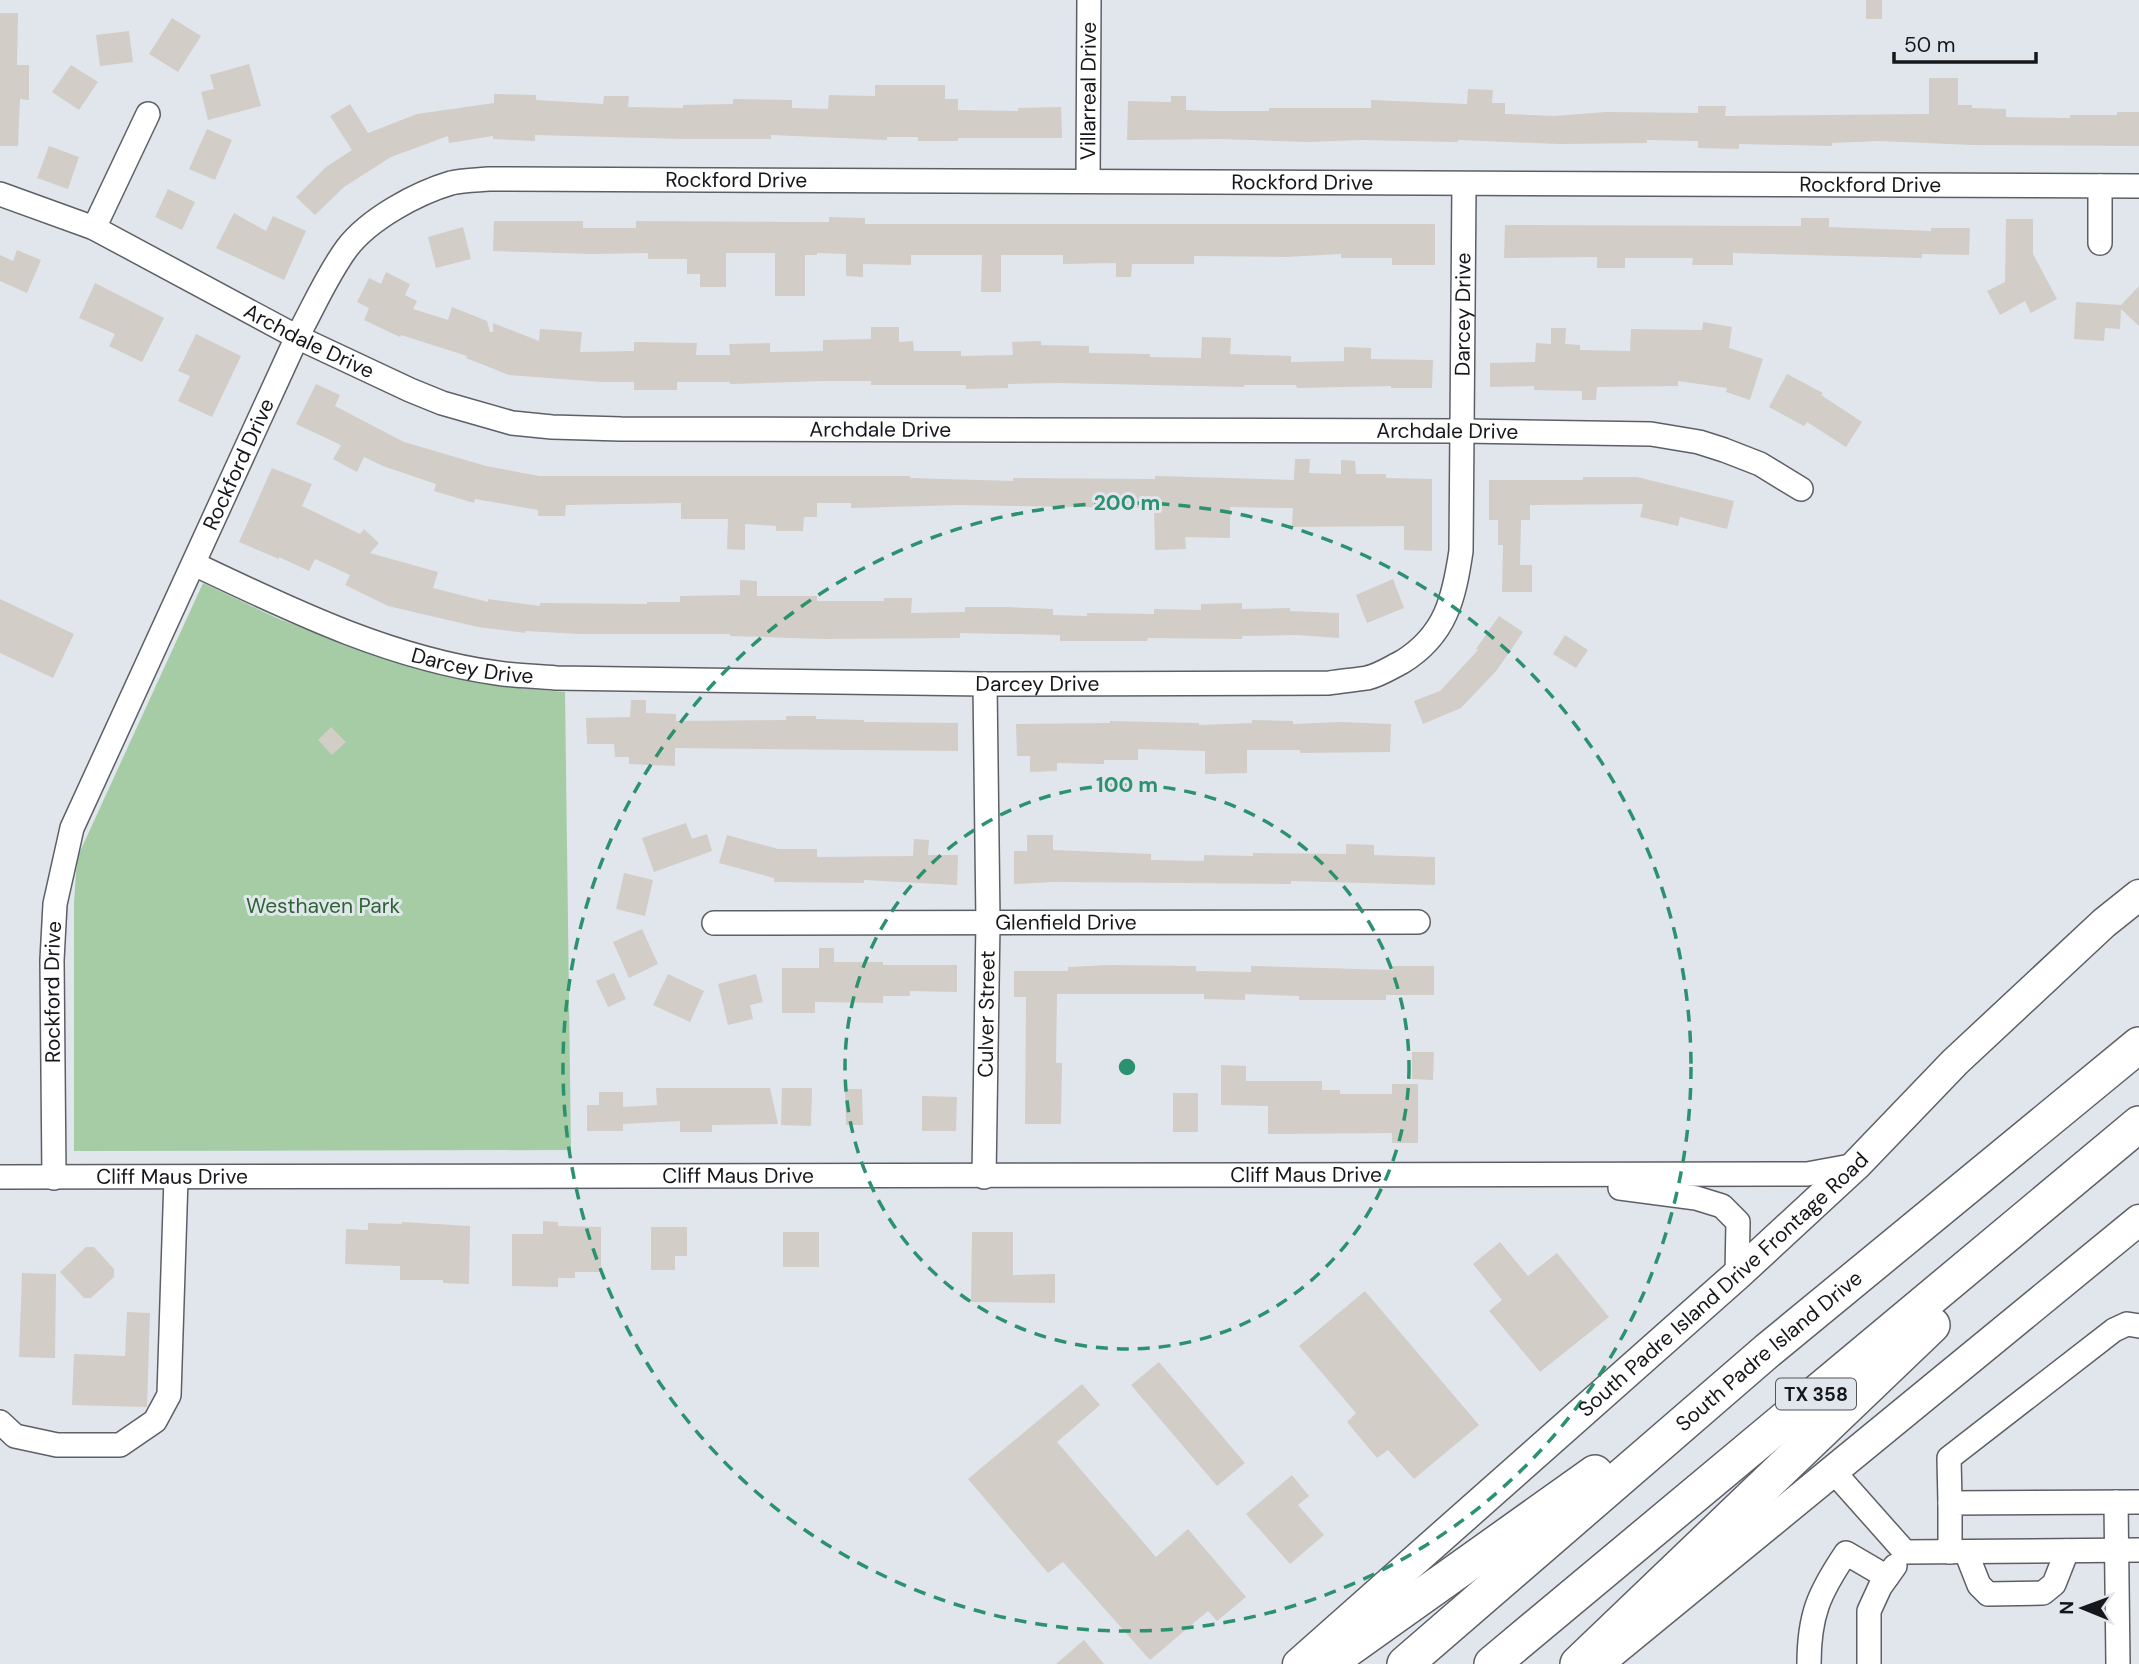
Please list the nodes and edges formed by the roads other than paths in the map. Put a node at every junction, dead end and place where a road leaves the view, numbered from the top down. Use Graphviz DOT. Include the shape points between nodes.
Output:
graph roads {
  1 [pos="1089,0"];
  2 [pos="148,114"];
  3 [pos="1088,180"];
  4 [pos="1464,185"];
  5 [pos="2101,186"];
  6 [pos="2139,186"];
  7 [pos="0,194"];
  8 [pos="94,228"];
  9 [pos="2100,243"];
  10 [pos="297,337"];
  11 [pos="1462,430"];
  12 [pos="1801,489"];
  13 [pos="194,564"];
  14 [pos="985,684"];
  15 [pos="2139,895"];
  16 [pos="2139,921"];
  17 [pos="988,922"];
  18 [pos="1418,922"];
  19 [pos="714,923"];
  20 [pos="2104,923"];
  21 [pos="2135,1048"];
  22 [pos="2139,1125"];
  23 [pos="1856,1165"];
  24 [pos="1478,1176"];
  25 [pos="0,1177"];
  26 [pos="984,1177"];
  27 [pos="54,1178"];
  28 [pos="176,1178"];
  29 [pos="2139,1220"];
  30 [pos="1737,1275"];
  31 [pos="2139,1326"];
  32 [pos="1767,1351"];
  33 [pos="0,1422"];
  34 [pos="1833,1471"];
  35 [pos="2128,1502"];
  36 [pos="1950,1503"];
  37 [pos="2128,1550"];
  38 [pos="2067,1551"];
  39 [pos="1905,1552"];
  40 [pos="1958,1552"];
  41 [pos="1887,1577"];
  42 [pos="2128,1599"];
  43 [pos="1297,1664"];
  44 [pos="1327,1664"];
  45 [pos="1405,1664"];
  46 [pos="1492,1664"];
  47 [pos="1578,1664"];
  48 [pos="1597,1664"];
  49 [pos="1809,1664"];
  50 [pos="1869,1664"];
  51 [pos="2118,1664"];
  1 -- 3 [label="street, Villarreal Drive"];
  2 -- 8 [label="street"];
  3 -- 4 [label="street, Rockford Drive"];
  3 -- 10 [label="street, Rockford Drive" via="454,182 402,204 349,246"];
  4 -- 5 [label="street, Rockford Drive"];
  4 -- 11 [label="street, Darcey Drive"];
  5 -- 6 [label="street, Rockford Drive"];
  5 -- 9 [label="street"];
  7 -- 8 [label="street, Archdale Drive"];
  8 -- 10 [label="street, Archdale Drive"];
  10 -- 11 [label="street, Archdale Drive" via="442,403 512,423 552,427"];
  10 -- 13 [label="street, Rockford Drive"];
  11 -- 12 [label="street, Archdale Drive" via="1673,437 1760,464"];
  11 -- 14 [label="street, Darcey Drive" via="1461,551 1455,590 1433,636 1385,672 1329,683"];
  13 -- 14 [label="street, Darcey Drive" via="301,614 401,652 498,674"];
  13 -- 27 [label="street, Rockford Drive" via="72,828 63,858 54,904 52,960"];
  14 -- 17 [label="street, Culver Street"];
  15 -- 20 [label="main road, South Padre Island Drive Frontage Road"];
  16 -- 20 [label="main road"];
  17 -- 18 [label="street, Glenfield Drive"];
  17 -- 19 [label="street, Glenfield Drive"];
  17 -- 26 [label="street, Culver Street"];
  20 -- 23 [label="main road, South Padre Island Drive Frontage Road" via="1955,1062"];
  21 -- 32 [label="highway, South Padre Island Drive / TX 358"];
  22 -- 46 [label="highway, TX 358"];
  22 -- 47 [label="highway"];
  23 -- 24 [label="street, Cliff Maus Drive" via="1807,1174"];
  23 -- 30 [label="main road, South Padre Island Drive Frontage Road"];
  24 -- 26 [label="street, Cliff Maus Drive"];
  24 -- 30 [label="street, Cliff Maus Drive" via="1640,1189 1722,1206 1738,1222"];
  25 -- 27 [label="street, Cliff Maus Drive"];
  26 -- 28 [label="street, Cliff Maus Drive"];
  27 -- 28 [label="street, Cliff Maus Drive"];
  28 -- 33 [label="street" via="169,1395 155,1421 120,1445 57,1445 15,1436"];
  29 -- 34 [label="main road"];
  30 -- 43 [label="main road, South Padre Island Drive Frontage Road"];
  31 -- 36 [label="street" via="2127,1324 2114,1330 1949,1458"];
  32 -- 44 [label="highway"];
  32 -- 45 [label="highway, South Padre Island Drive / TX 358"];
  34 -- 39 [label="street"];
  34 -- 48 [label="main road"];
  35 -- 36 [label="street"];
  35 -- 37 [label="street"];
  36 -- 40 [label="street"];
  37 -- 38 [label="street"];
  37 -- 42 [label="street"];
  38 -- 40 [label="street"];
  38 -- 40 [label="street" via="2054,1584 2043,1593 1988,1594"];
  39 -- 40 [label="street"];
  39 -- 41 [label="street"];
  41 -- 49 [label="street" via="1846,1553 1823,1587 1814,1616"];
  41 -- 50 [label="street" via="1869,1611"];
  42 -- 51 [label="street"];
}
